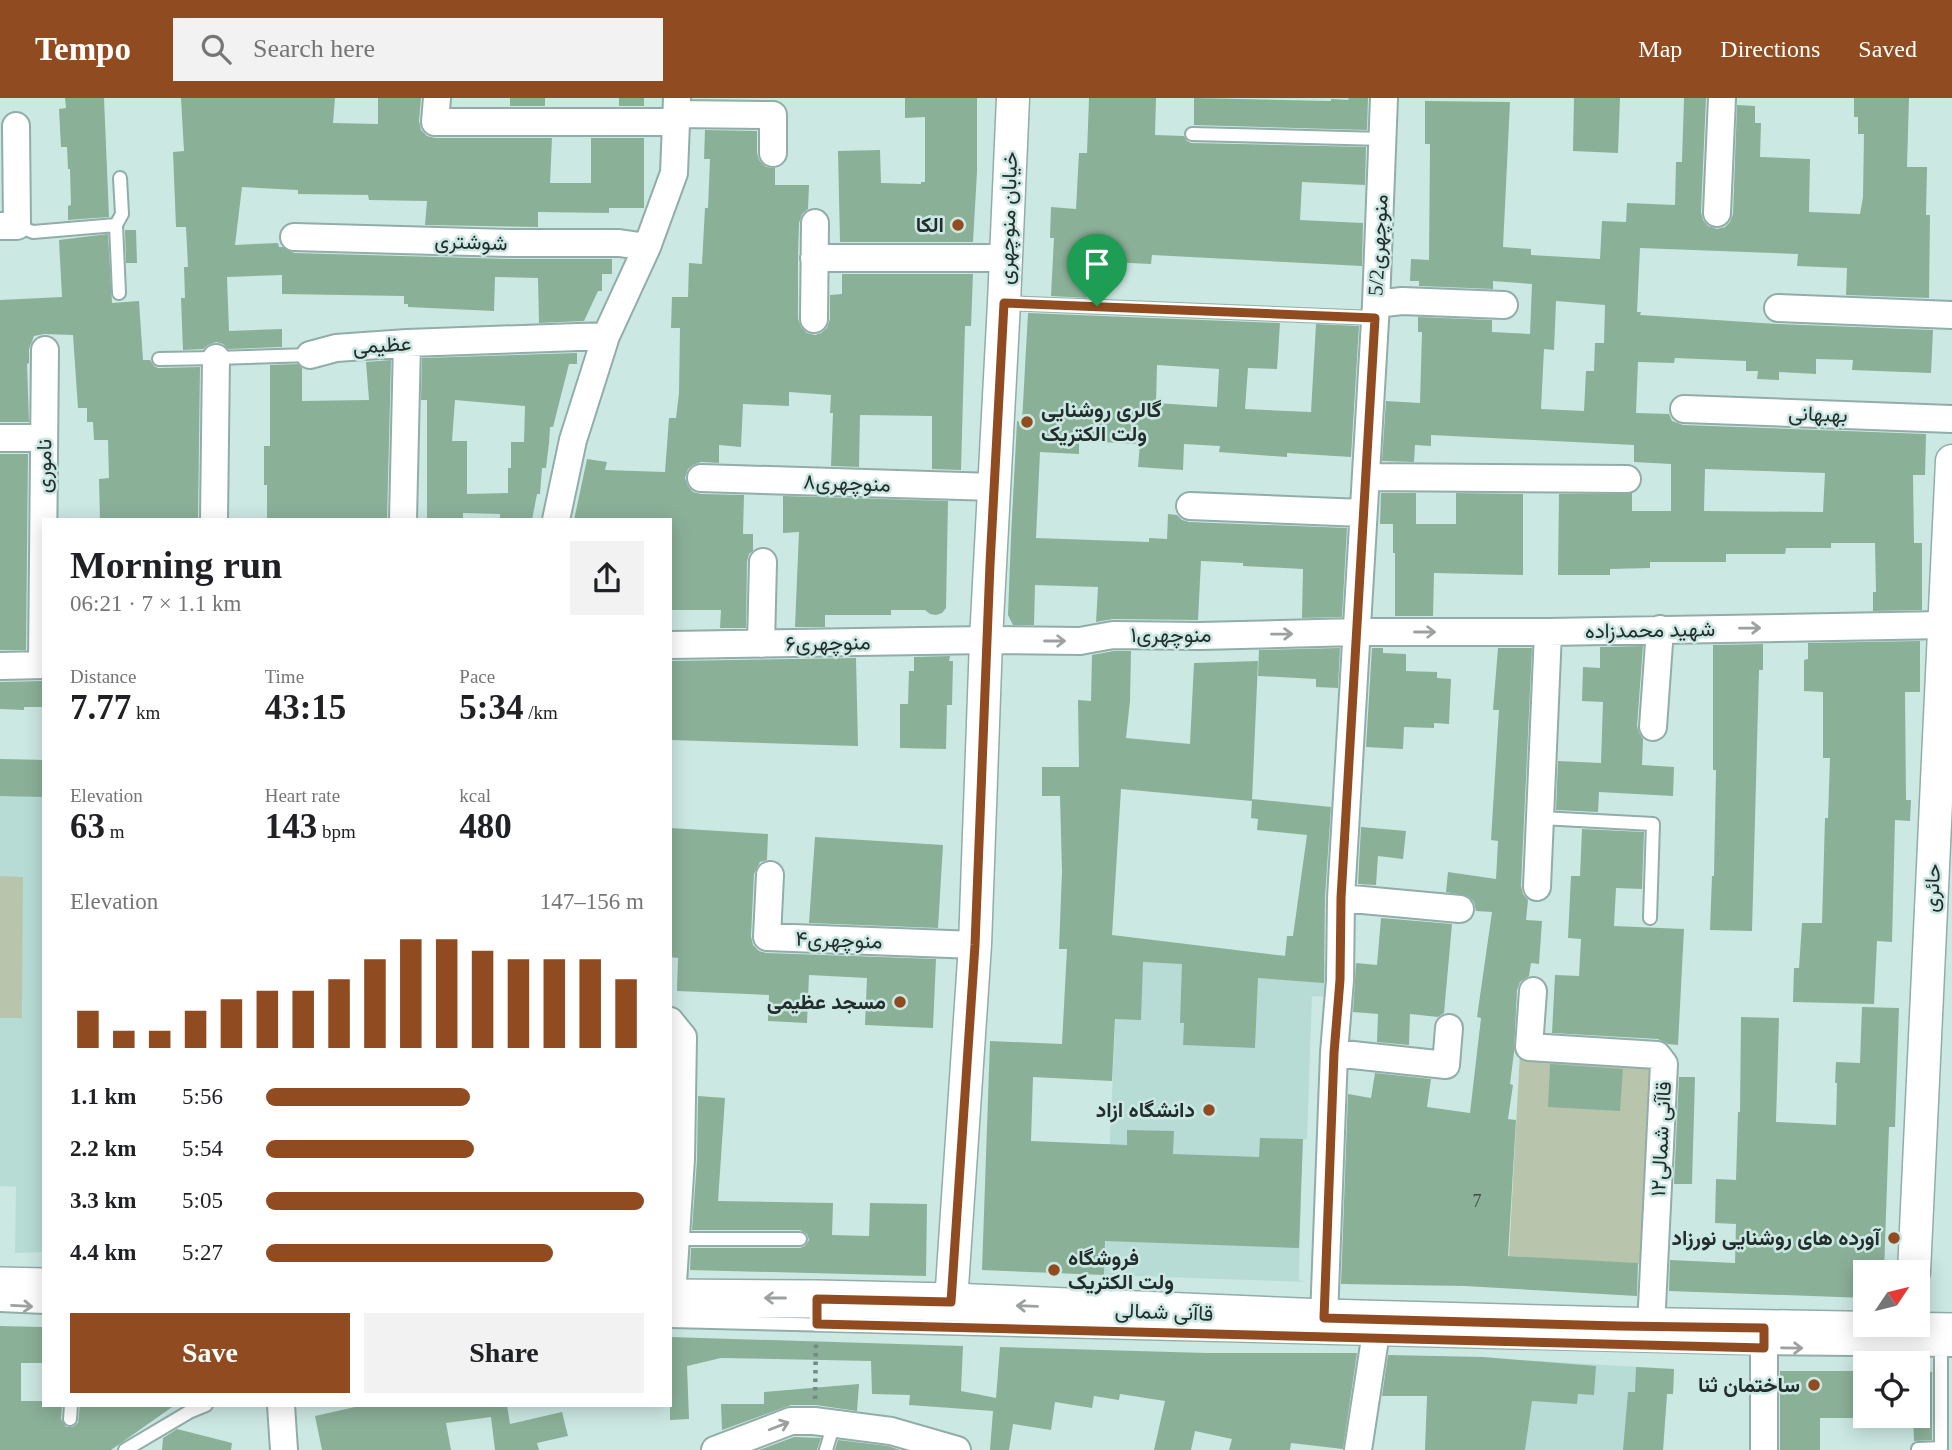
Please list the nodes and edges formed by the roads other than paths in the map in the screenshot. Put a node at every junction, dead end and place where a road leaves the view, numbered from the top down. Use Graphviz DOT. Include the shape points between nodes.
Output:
graph roads {
  1 [pos="1013,98"];
  2 [pos="1384,98"];
  3 [pos="1722,98"];
  4 [pos="436,110"];
  5 [pos="677,111"];
  6 [pos="16,126"];
  7 [pos="1192,135"];
  8 [pos="1383,139"];
  9 [pos="773,153"];
  10 [pos="120,178"];
  11 [pos="1717,213"];
  12 [pos="815,223"];
  13 [pos="116,225"];
  14 [pos="9,226"];
  15 [pos="294,237"];
  16 [pos="647,247"];
  17 [pos="814,258"];
  18 [pos="1006,258"];
  19 [pos="118,293"];
  20 [pos="1004,303"];
  21 [pos="1504,305"];
  22 [pos="1778,308"];
  23 [pos="1375,311"];
  24 [pos="1952,315"];
  25 [pos="814,319"];
  26 [pos="606,336"];
  27 [pos="407,343"];
  28 [pos="46,351"];
  29 [pos="310,355"];
  30 [pos="216,358"];
  31 [pos="159,359"];
  32 [pos="1684,409"];
  33 [pos="1952,419"];
  34 [pos="0,438"];
  35 [pos="44,438"];
  36 [pos="1952,461"];
  37 [pos="1366,477"];
  38 [pos="701,478"];
  39 [pos="1626,479"];
  40 [pos="994,487"];
  41 [pos="1190,506"];
  42 [pos="1363,513"];
  43 [pos="44,518"];
  44 [pos="214,518"];
  45 [pos="402,518"];
  46 [pos="556,518"];
  47 [pos="763,562"];
  48 [pos="1944,625"];
  49 [pos="1660,629"];
  50 [pos="1356,632"];
  51 [pos="1548,632"];
  52 [pos="986,640"];
  53 [pos="761,644"];
  54 [pos="672,645"];
  55 [pos="42,664"];
  56 [pos="0,666"];
  57 [pos="1653,727"];
  58 [pos="1541,818"];
  59 [pos="770,875"];
  60 [pos="1537,887"];
  61 [pos="1341,898"];
  62 [pos="1461,909"];
  63 [pos="1650,918"];
  64 [pos="975,945"];
  65 [pos="1533,991"];
  66 [pos="672,1023"];
  67 [pos="1449,1028"];
  68 [pos="1334,1053"];
  69 [pos="676,1239"];
  70 [pos="800,1239"];
  71 [pos="1914,1260"];
  72 [pos="0,1286"];
  73 [pos="42,1287"];
  74 [pos="672,1293"];
  75 [pos="951,1302"];
  76 [pos="0,1305"];
  77 [pos="672,1306"];
  78 [pos="672,1306"];
  79 [pos="42,1307"];
  80 [pos="1324,1318"];
  81 [pos="1651,1327"];
  82 [pos="1377,1329"];
  83 [pos="1764,1338"];
  84 [pos="1933,1338"];
  85 [pos="71,1407"];
  86 [pos="201,1407"];
  87 [pos="281,1407"];
  88 [pos="70,1419"];
  89 [pos="824,1422"];
  90 [pos="1918,1449"];
  91 [pos="125,1450"];
  92 [pos="284,1450"];
  93 [pos="716,1450"];
  94 [pos="826,1450"];
  95 [pos="957,1450"];
  96 [pos="1358,1450"];
  97 [pos="1764,1450"];
  1 -- 18 [label="street, خیابان منوچهری"];
  2 -- 8 [label="street, 5/2منوچهری"];
  3 -- 11 [label="street"];
  4 -- 5 [label="street"];
  5 -- 9 [label="street" via="773,115"];
  5 -- 16 [label="street" via="674,173"];
  6 -- 14 [label="street"];
  7 -- 8 [label="lane"];
  8 -- 23 [label="street, 5/2منوچهری"];
  10 -- 13 [label="lane" via="122,214"];
  12 -- 17 [label="street"];
  13 -- 14 [label="lane" via="33,232"];
  13 -- 19 [label="lane"];
  15 -- 16 [label="street, شوشتری"];
  16 -- 26 [label="street"];
  17 -- 18 [label="street"];
  17 -- 25 [label="street"];
  18 -- 20 [label="street, خیابان منوچهری"];
  20 -- 23 [label="lane"];
  20 -- 40 [label="street, خیابان منوچهری"];
  21 -- 23 [label="street" via="1402,301"];
  22 -- 24 [label="street"];
  23 -- 37 [label="street, 5/2منوچهری"];
  26 -- 27 [label="street, عظیمی"];
  26 -- 46 [label="street" via="576,430"];
  27 -- 29 [label="street, عظیمی" via="337,348"];
  27 -- 45 [label="street"];
  28 -- 35 [label="street, ناموری"];
  29 -- 30 [label="lane, عظیمی"];
  30 -- 31 [label="lane, عظیمی"];
  30 -- 44 [label="street"];
  32 -- 33 [label="street, بهبهانی"];
  34 -- 35 [label="street"];
  35 -- 43 [label="street, ناموری"];
  36 -- 48 [label="street, حائری"];
  37 -- 39 [label="street"];
  37 -- 42 [label="street, 5/2منوچهری"];
  38 -- 40 [label="street, منوچهری۸"];
  40 -- 52 [label="street, خیابان منوچهری"];
  41 -- 42 [label="street"];
  42 -- 50 [label="street, 5/2منوچهری"];
  47 -- 53 [label="street"];
  49 -- 48 [label="street, شهید محمدزاده, one-way"];
  48 -- 71 [label="street, حائری"];
  49 -- 51 [label="street, شهید محمدزاده"];
  49 -- 57 [label="street"];
  50 -- 51 [label="street, شهید محمدزاده, one-way"];
  52 -- 50 [label="street, منوچهری۱, one-way"];
  50 -- 61 [label="street, 5/2منوچهری"];
  51 -- 58 [label="street"];
  52 -- 53 [label="street, منوچهری۶"];
  52 -- 64 [label="street, خیابان منوچهری"];
  53 -- 54 [label="street, منوچهری۶"];
  55 -- 56 [label="street"];
  58 -- 60 [label="street"];
  58 -- 63 [label="lane" via="1653,824"];
  59 -- 64 [label="street, منوچهری۴" via="766,937"];
  61 -- 62 [label="street"];
  61 -- 68 [label="street, 5/2منوچهری"];
  64 -- 75 [label="street, خیابان منوچهری"];
  65 -- 81 [label="street, قاآنی شمالی۱۲" via="1529,1047 1657,1055 1664,1064"];
  66 -- 69 [label="street" via="683,1037"];
  67 -- 68 [label="street" via="1446,1066"];
  68 -- 80 [label="street, 5/2منوچهری"];
  69 -- 70 [label="lane"];
  69 -- 74 [label="street"];
  72 -- 73 [label="main road"];
  75 -- 77 [label="main road, قاآنی شمالی, one-way" via="817,1299"];
  80 -- 75 [label="main road, قاآنی شمالی, one-way"];
  76 -- 79 [label="lane, one-way"];
  78 -- 82 [label="lane" via="817,1324"];
  80 -- 82 [label="main road, قاآنی شمالی"];
  81 -- 82 [label="main road, قاآنی شمالی"];
  81 -- 83 [label="main road, قاآنی شمالی"];
  82 -- 83 [label="lane"];
  82 -- 96 [label="street"];
  83 -- 84 [label="main road, قاآنی شمالی"];
  83 -- 97 [label="street"];
  84 -- 90 [label="lane" via="1941,1448"];
  85 -- 88 [label="lane"];
  86 -- 91 [label="lane"];
  87 -- 92 [label="street"];
  93 -- 89 [label="street, one-way" via="792,1421"];
  89 -- 94 [label="lane"];
  89 -- 95 [label="street" via="891,1431"];
}
